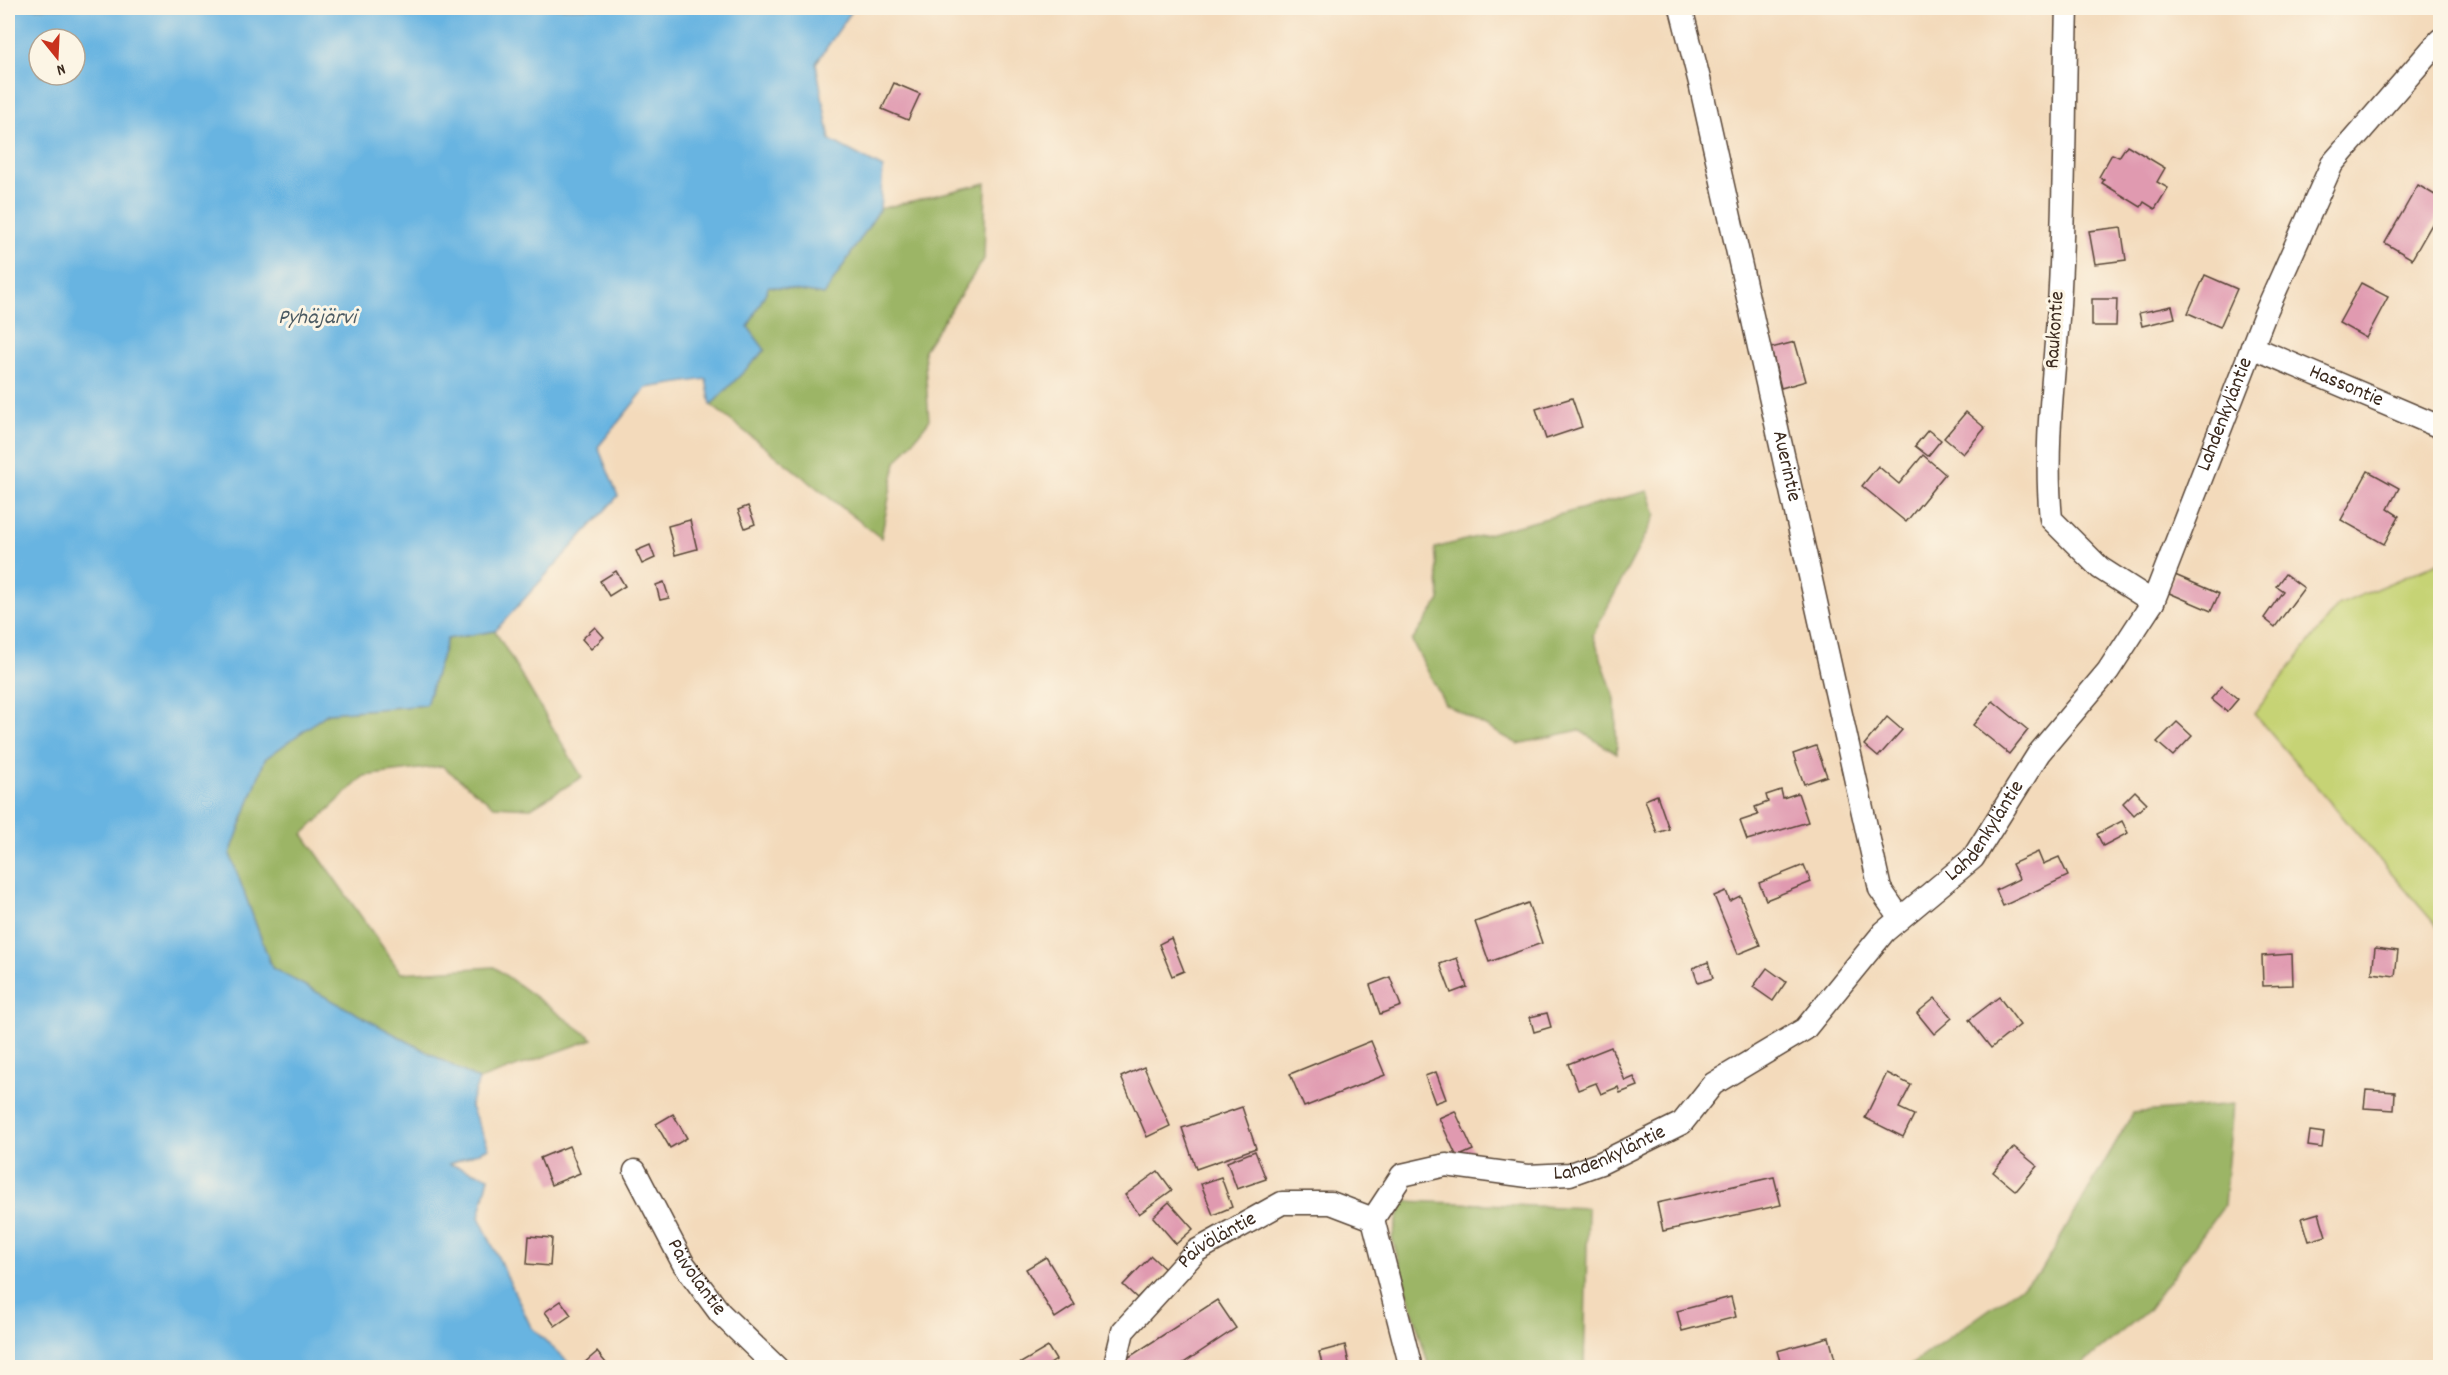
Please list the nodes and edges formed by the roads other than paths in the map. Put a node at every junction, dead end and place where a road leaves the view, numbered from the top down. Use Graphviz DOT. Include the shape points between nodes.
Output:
graph roads {
  1 [pos="1681,8"];
  2 [pos="2067,8"];
  3 [pos="2440,40"];
  4 [pos="2252,347"];
  5 [pos="2440,427"];
  6 [pos="2153,602"];
  7 [pos="1900,918"];
  8 [pos="635,1171"];
  9 [pos="1373,1219"];
  10 [pos="777,1368"];
  11 [pos="1114,1368"];
  12 [pos="1411,1368"];
  1 -- 7 [label="street, Auerintie" via="1880,889"];
  2 -- 6 [label="street, Raukontie" via="2065,163 2047,482 2051,519 2100,568"];
  3 -- 4 [label="street, Lahdenkyläntie" via="2332,164"];
  4 -- 5 [label="street, Hassontie"];
  4 -- 6 [label="street, Lahdenkyläntie"];
  6 -- 7 [label="street, Lahdenkyläntie" via="2108,671 2039,753 1973,858"];
  7 -- 9 [label="street, Lahdenkyläntie" via="1804,1029 1713,1084 1682,1123 1570,1174 1528,1176 1446,1165 1402,1175"];
  8 -- 10 [label="street, Päivöläntie" via="683,1263 720,1313"];
  9 -- 11 [label="street, Päivöläntie" via="1331,1203 1282,1203 1196,1251 1123,1331"];
  9 -- 12 [label="street"];
}
